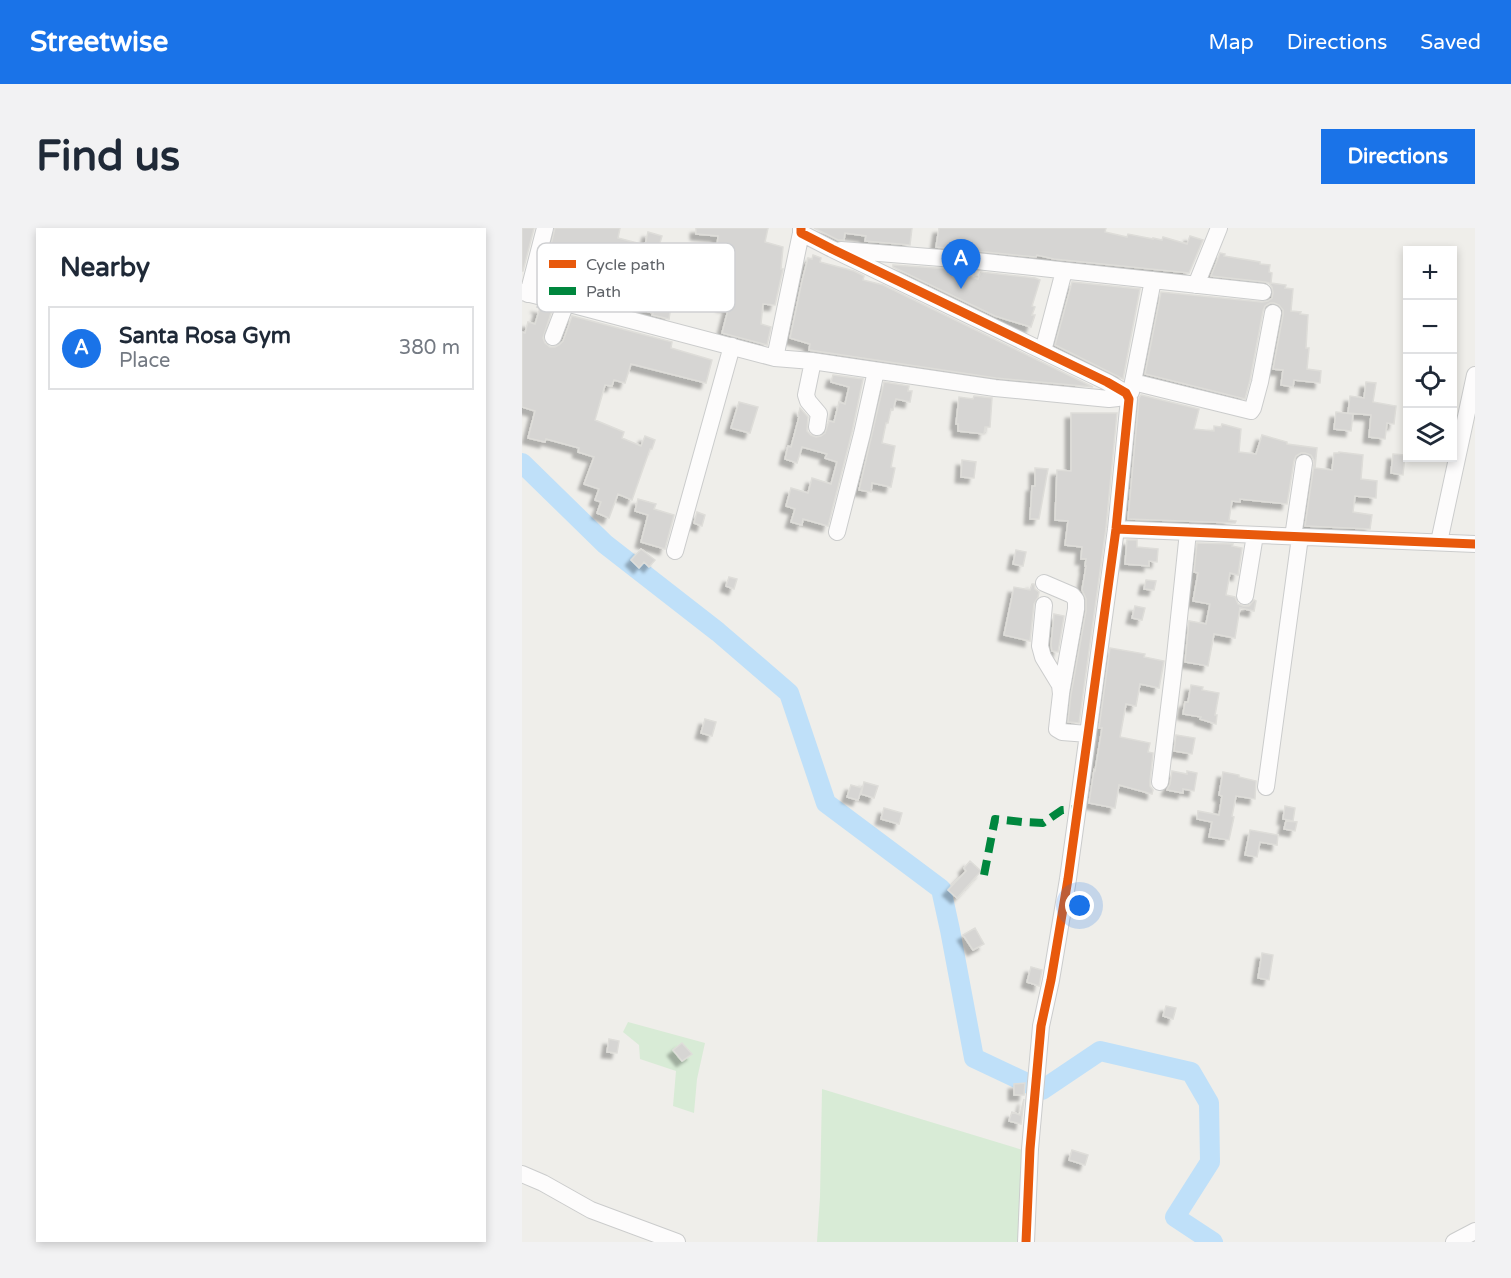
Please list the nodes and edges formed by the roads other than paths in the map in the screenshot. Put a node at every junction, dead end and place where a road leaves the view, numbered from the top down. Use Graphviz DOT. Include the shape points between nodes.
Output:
graph roads {
  1 [pos="545,228"];
  2 [pos="1219,228"];
  3 [pos="801,231"];
  4 [pos="540,243"];
  5 [pos="832,249"];
  6 [pos="537,254"];
  7 [pos="1064,271"];
  8 [pos="1153,280"];
  9 [pos="1196,285"];
  10 [pos="1263,292"];
  11 [pos="525,293"];
  12 [pos="563,312"];
  13 [pos="601,312"];
  14 [pos="1273,313"];
  15 [pos="553,337"];
  16 [pos="732,346"];
  17 [pos="1043,351"];
  18 [pos="776,358"];
  19 [pos="813,361"];
  20 [pos="876,370"];
  21 [pos="1475,375"];
  22 [pos="1129,392"];
  23 [pos="1459,416"];
  24 [pos="817,427"];
  25 [pos="1304,462"];
  26 [pos="1116,529"];
  27 [pos="837,532"];
  28 [pos="1188,532"];
  29 [pos="1255,535"];
  30 [pos="1297,537"];
  31 [pos="1439,543"];
  32 [pos="1475,544"];
  33 [pos="675,551"];
  34 [pos="1044,583"];
  35 [pos="1245,596"];
  36 [pos="1044,605"];
  37 [pos="1061,693"];
  38 [pos="1088,734"];
  39 [pos="1160,782"];
  40 [pos="1266,787"];
  41 [pos="522,1174"];
  42 [pos="1475,1231"];
  43 [pos="677,1242"];
  44 [pos="1026,1242"];
  45 [pos="1454,1242"];
  1 -- 4 [label="street"];
  2 -- 9 [label="street"];
  3 -- 5 [label="street"];
  3 -- 18 [label="street"];
  5 -- 7 [label="street"];
  5 -- 17 [label="street"];
  6 -- 11 [label="street"];
  7 -- 8 [label="street"];
  7 -- 17 [label="street"];
  8 -- 9 [label="street"];
  8 -- 22 [label="street"];
  9 -- 10 [label="street"];
  12 -- 15 [label="street"];
  13 -- 16 [label="street"];
  14 -- 22 [label="street" via="1251,411"];
  16 -- 18 [label="street"];
  16 -- 33 [label="street"];
  17 -- 22 [label="street"];
  18 -- 19 [label="street"];
  19 -- 20 [label="street"];
  19 -- 24 [label="street" via="806,396 819,414"];
  20 -- 22 [label="street" via="1057,395 1109,399"];
  20 -- 27 [label="street"];
  21 -- 23 [label="street"];
  22 -- 26 [label="street"];
  23 -- 31 [label="street"];
  25 -- 30 [label="street"];
  26 -- 28 [label="street"];
  26 -- 38 [label="street"];
  28 -- 29 [label="street"];
  28 -- 39 [label="street"];
  29 -- 30 [label="street"];
  29 -- 35 [label="street"];
  30 -- 31 [label="street"];
  30 -- 40 [label="street"];
  31 -- 32 [label="street"];
  34 -- 37 [label="street" via="1076,600"];
  36 -- 37 [label="street" via="1040,651 1057,678"];
  37 -- 38 [label="street" via="1057,729"];
  38 -- 44 [label="street" via="1068,879 1041,1026"];
  41 -- 43 [label="street" via="591,1210"];
  42 -- 45 [label="street"];
}
